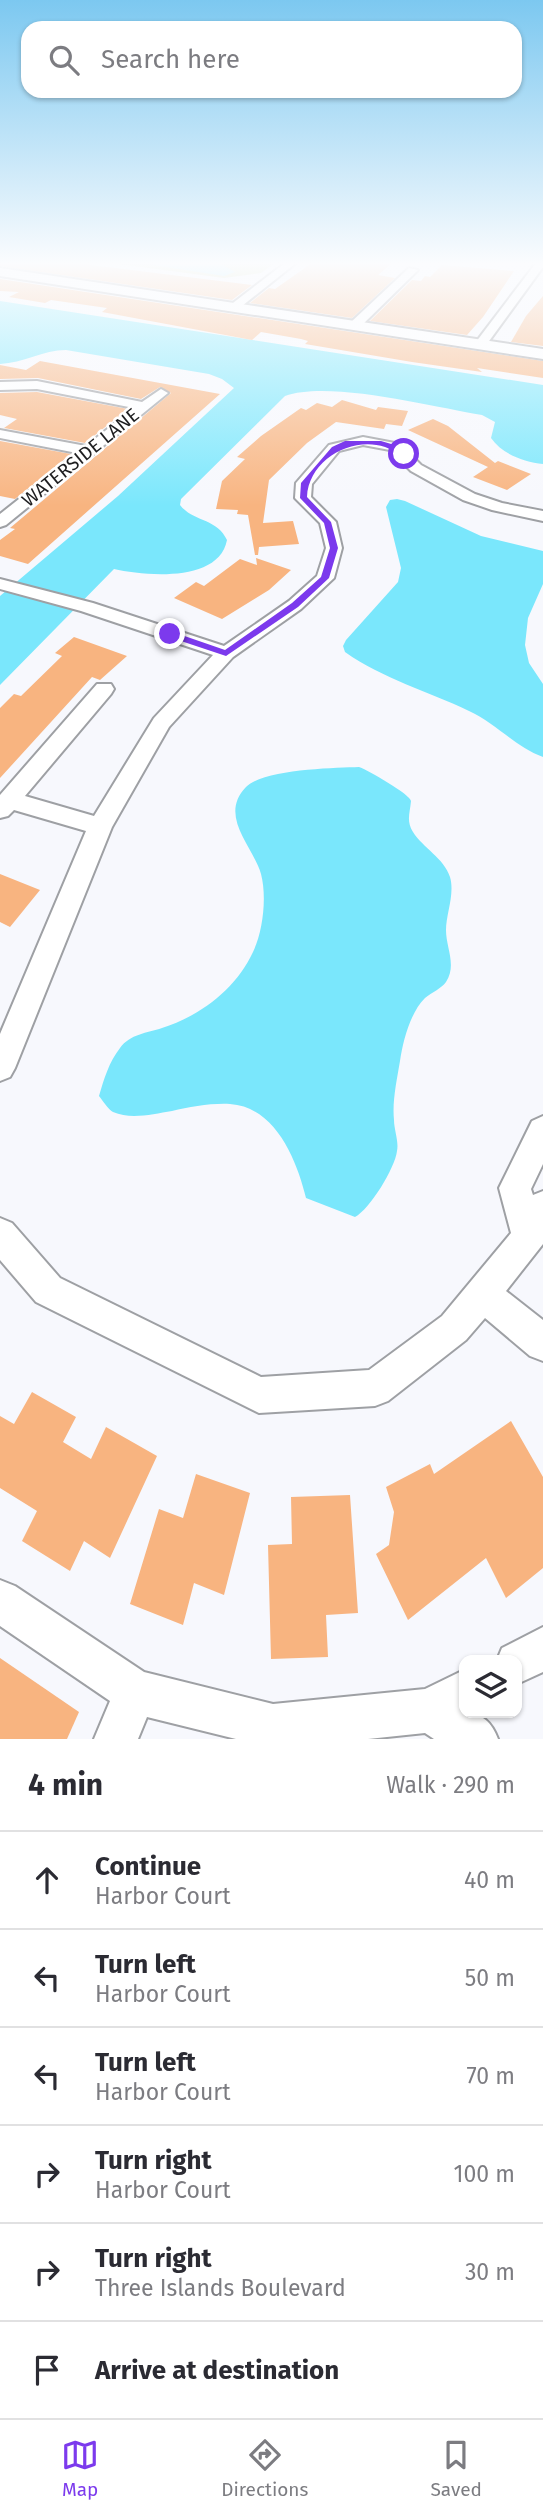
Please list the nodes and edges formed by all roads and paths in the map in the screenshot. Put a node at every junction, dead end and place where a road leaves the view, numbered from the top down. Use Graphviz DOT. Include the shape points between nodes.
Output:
graph roads {
  1 [pos="474,344"];
  2 [pos="480,345"];
  3 [pos="543,355"];
  4 [pos="0,386"];
  5 [pos="161,393"];
  6 [pos="144,406"];
  7 [pos="0,435"];
  8 [pos="88,451"];
  9 [pos="0,502"];
  10 [pos="19,507"];
  11 [pos="543,516"];
  12 [pos="0,522"];
  13 [pos="5,586"];
  14 [pos="226,653"];
  15 [pos="104,689"];
  16 [pos="4,805"];
  17 [pos="100,826"];
  18 [pos="0,1068"];
  19 [pos="543,1131"];
  20 [pos="538,1225"];
  21 [pos="0,1235"];
  22 [pos="482,1294"];
  23 [pos="543,1343"];
  24 [pos="0,1601"];
  25 [pos="543,1648"];
  26 [pos="522,1660"];
  27 [pos="135,1692"];
  28 [pos="447,1701"];
  29 [pos="116,1739"];
  30 [pos="475,1739"];
  1 -- 2 [label="street"];
  2 -- 3 [label="street"];
  4 -- 6 [label="street" via="37,385"];
  5 -- 6 [label="street, WATERSIDE LANE"];
  6 -- 8 [label="street, WATERSIDE LANE"];
  7 -- 8 [label="street"];
  8 -- 10 [label="street, WATERSIDE LANE"];
  9 -- 10 [label="street"];
  10 -- 12 [label="street, WATERSIDE LANE"];
  11 -- 14 [label="street" via="498,507 450,489 416,468 395,447 345,443 334,448 304,483 303,498 327,522 334,548 325,578"];
  13 -- 14 [label="street" via="87,607"];
  14 -- 17 [label="street" via="161,723"];
  15 -- 16 [label="street"];
  16 -- 17 [label="street"];
  17 -- 18 [label="street"];
  19 -- 20 [label="street" via="515,1188"];
  20 -- 22 [label="street"];
  21 -- 22 [label="street" via="48,1290 259,1395 375,1388 454,1328"];
  22 -- 23 [label="street"];
  24 -- 27 [label="street"];
  25 -- 26 [label="street"];
  27 -- 28 [label="street" via="273,1726"];
  27 -- 29 [label="street"];
  28 -- 30 [label="street"];
}
